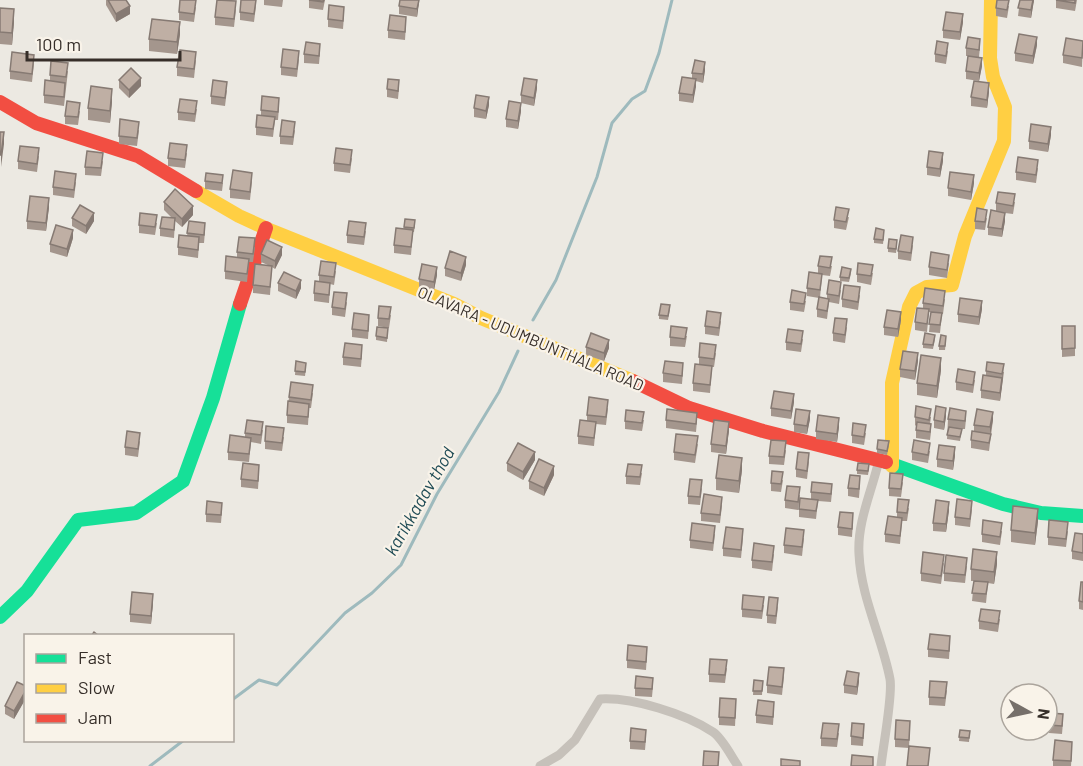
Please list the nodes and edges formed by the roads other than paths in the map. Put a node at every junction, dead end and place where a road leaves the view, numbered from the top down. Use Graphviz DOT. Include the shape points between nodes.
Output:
graph roads {
  1 [pos="991,0"];
  2 [pos="0,102"];
  3 [pos="266,228"];
  4 [pos="879,460"];
  5 [pos="892,466"];
  6 [pos="1083,516"];
  7 [pos="0,617"];
  8 [pos="540,766"];
  9 [pos="738,766"];
  10 [pos="881,766"];
  1 -- 5 [label="main road" via="988,48 993,77 1005,106 1005,138 986,193 965,235 958,274 952,285 927,287 916,293 909,307 892,382"];
  2 -- 3 [label="main road, OLAVARA - UDUMBUNTHALA ROAD" via="36,123 138,156"];
  3 -- 4 [label="main road, OLAVARA - UDUMBUNTHALA ROAD" via="454,304 689,408"];
  3 -- 7 [label="main road" via="183,481 136,513 78,520 27,591"];
  4 -- 5 [label="main road, OLAVARA - UDUMBUNTHALA ROAD"];
  4 -- 10 [label="street" via="871,497 862,516 859,555 869,613 890,681"];
  5 -- 6 [label="main road, OLAVARA - UDUMBUNTHALA ROAD" via="1003,504 1041,513"];
  8 -- 9 [label="street" via="575,740 600,699 614,698 665,711 714,733"];
}
